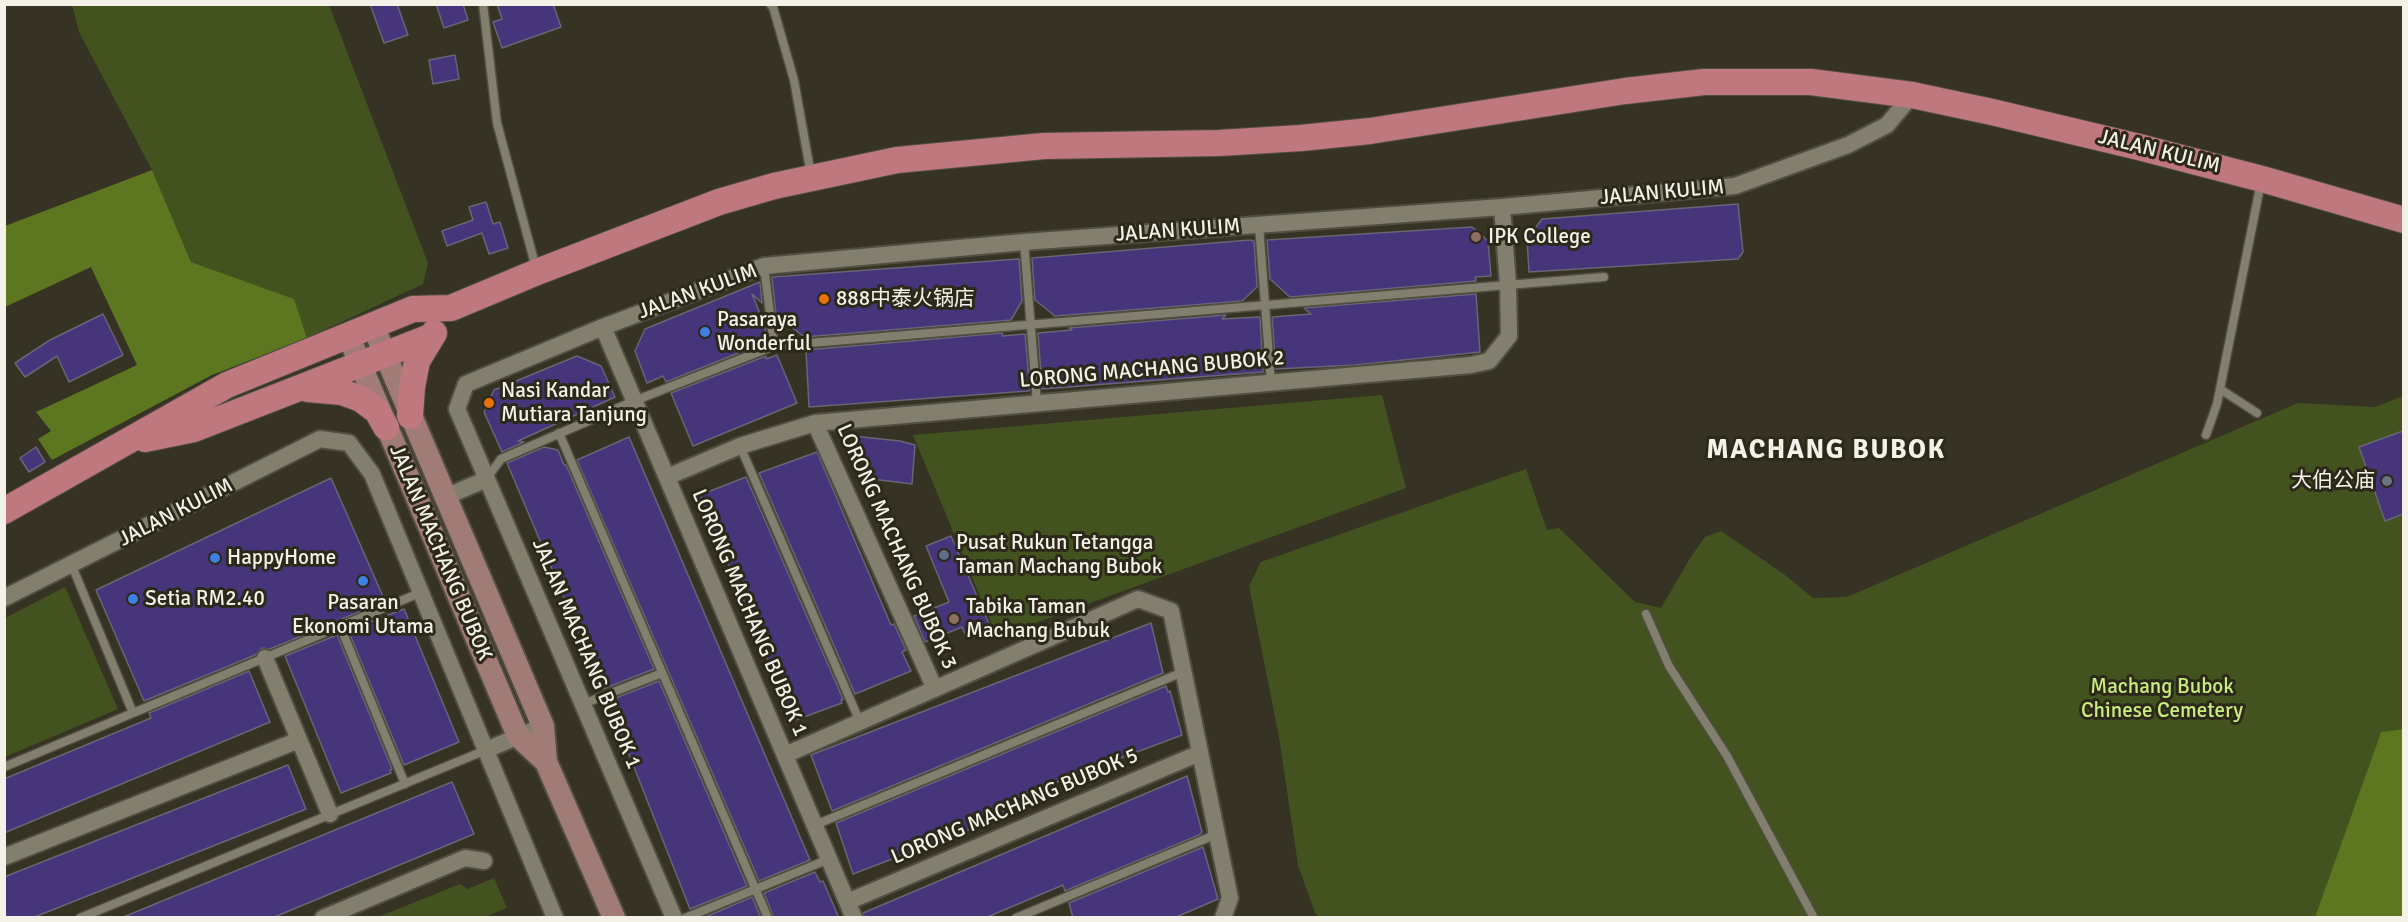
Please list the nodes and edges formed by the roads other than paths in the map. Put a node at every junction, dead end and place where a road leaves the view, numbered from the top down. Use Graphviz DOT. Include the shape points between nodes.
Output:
graph roads {
  1 [pos="483,4"];
  2 [pos="770,4"];
  3 [pos="1912,95"];
  4 [pos="811,177"];
  5 [pos="2262,179"];
  6 [pos="1502,207"];
  7 [pos="2403,220"];
  8 [pos="1259,225"];
  9 [pos="1024,242"];
  10 [pos="764,266"];
  11 [pos="537,272"];
  12 [pos="1604,278"];
  13 [pos="1508,285"];
  14 [pos="1265,306"];
  15 [pos="451,308"];
  16 [pos="1032,325"];
  17 [pos="373,326"];
  18 [pos="603,327"];
  19 [pos="348,335"];
  20 [pos="430,337"];
  21 [pos="774,346"];
  22 [pos="384,355"];
  23 [pos="360,365"];
  24 [pos="1271,383"];
  25 [pos="298,389"];
  26 [pos="2220,389"];
  27 [pos="634,401"];
  28 [pos="1037,403"];
  29 [pos="457,409"];
  30 [pos="2257,413"];
  31 [pos="410,416"];
  32 [pos="816,423"];
  33 [pos="386,427"];
  34 [pos="559,433"];
  35 [pos="2206,435"];
  36 [pos="122,444"];
  37 [pos="740,446"];
  38 [pos="667,477"];
  39 [pos="487,479"];
  40 [pos="445,498"];
  41 [pos="4,511"];
  42 [pos="72,566"];
  43 [pos="422,592"];
  44 [pos="4,598"];
  45 [pos="1646,614"];
  46 [pos="340,626"];
  47 [pos="265,658"];
  48 [pos="1183,672"];
  49 [pos="662,673"];
  50 [pos="935,689"];
  51 [pos="583,704"];
  52 [pos="133,712"];
  53 [pos="860,722"];
  54 [pos="543,726"];
  55 [pos="518,736"];
  56 [pos="299,740"];
  57 [pos="486,750"];
  58 [pos="1200,753"];
  59 [pos="785,755"];
  60 [pos="546,762"];
  61 [pos="4,767"];
  62 [pos="405,784"];
  63 [pos="330,814"];
  64 [pos="815,825"];
  65 [pos="1217,834"];
  66 [pos="4,857"];
  67 [pos="829,860"];
  68 [pos="484,861"];
  69 [pos="756,889"];
  70 [pos="847,902"];
  71 [pos="549,916"];
  72 [pos="80,918"];
  73 [pos="323,918"];
  74 [pos="614,918"];
  75 [pos="674,918"];
  76 [pos="685,918"];
  77 [pos="768,918"];
  78 [pos="854,918"];
  79 [pos="1016,918"];
  80 [pos="1223,918"];
  81 [pos="1814,918"];
  1 -- 11 [label="lane" via="497,123"];
  2 -- 4 [label="lane" via="794,80"];
  3 -- 4 [label="main road, JALAN KULIM" via="1811,82 1704,82 1370,131 1219,143 1044,146 897,160"];
  3 -- 5 [label="main road, JALAN KULIM"];
  3 -- 6 [label="street, JALAN KULIM" via="1887,125 1848,145 1735,186"];
  4 -- 11 [label="main road, JALAN KULIM" via="719,202"];
  5 -- 7 [label="main road, JALAN KULIM"];
  5 -- 26 [label="lane"];
  6 -- 8 [label="street, JALAN KULIM"];
  6 -- 13 [label="street, LORONG MACHANG BUBOK 2"];
  8 -- 9 [label="street, JALAN KULIM"];
  8 -- 14 [label="lane"];
  9 -- 10 [label="street, JALAN KULIM"];
  9 -- 16 [label="lane"];
  10 -- 18 [label="street, JALAN KULIM"];
  10 -- 21 [label="lane"];
  11 -- 15 [label="main road, JALAN KULIM"];
  12 -- 13 [label="lane"];
  13 -- 14 [label="lane"];
  13 -- 24 [label="street, LORONG MACHANG BUBOK 2" via="1509,336 1490,361"];
  14 -- 16 [label="lane"];
  14 -- 24 [label="lane"];
  15 -- 17 [label="main road, JALAN KULIM" via="413,309"];
  15 -- 20 [label="main road"];
  16 -- 21 [label="lane"];
  16 -- 28 [label="lane"];
  17 -- 19 [label="main road, JALAN KULIM"];
  17 -- 22 [label="main road, JALAN MACHANG BUBOK"];
  18 -- 27 [label="street, LORONG MACHANG BUBOK 1"];
  18 -- 29 [label="street, JALAN KULIM" via="466,384"];
  19 -- 23 [label="main road, JALAN MACHANG BUBOK"];
  19 -- 36 [label="main road, JALAN KULIM" via="227,385"];
  20 -- 22 [label="main road, JALAN KULIM"];
  20 -- 31 [label="main road" via="417,361"];
  21 -- 27 [label="lane"];
  22 -- 23 [label="main road, JALAN KULIM"];
  22 -- 31 [label="main road, JALAN MACHANG BUBOK"];
  23 -- 25 [label="main road, JALAN KULIM"];
  23 -- 33 [label="main road, JALAN MACHANG BUBOK"];
  24 -- 28 [label="street, LORONG MACHANG BUBOK 2"];
  25 -- 33 [label="main road" via="332,390 361,399 377,411"];
  25 -- 36 [label="main road, JALAN KULIM" via="194,429"];
  26 -- 30 [label="lane"];
  26 -- 35 [label="lane"];
  27 -- 34 [label="lane"];
  27 -- 38 [label="street, LORONG MACHANG BUBOK 1"];
  28 -- 32 [label="street, LORONG MACHANG BUBOK 2"];
  29 -- 39 [label="street, JALAN MACHANG BUBOK 1"];
  31 -- 40 [label="main road, JALAN MACHANG BUBOK"];
  32 -- 37 [label="street, LORONG MACHANG BUBOK 2"];
  32 -- 50 [label="street, LORONG MACHANG BUBOK 3"];
  33 -- 55 [label="main road, JALAN MACHANG BUBOK"];
  34 -- 39 [label="lane" via="501,459"];
  34 -- 49 [label="lane"];
  36 -- 41 [label="main road, JALAN KULIM"];
  37 -- 38 [label="street, LORONG MACHANG BUBOK 2"];
  37 -- 53 [label="lane"];
  38 -- 59 [label="street, LORONG MACHANG BUBOK 1"];
  39 -- 40 [label="street"];
  39 -- 51 [label="street, JALAN MACHANG BUBOK 1"];
  40 -- 54 [label="main road, JALAN MACHANG BUBOK"];
  42 -- 43 [label="street, JALAN KULIM" via="320,439 349,443 372,474"];
  42 -- 44 [label="street, JALAN KULIM"];
  42 -- 52 [label="lane"];
  43 -- 46 [label="lane"];
  43 -- 57 [label="street"];
  45 -- 81 [label="lane" via="1669,666 1726,756"];
  46 -- 47 [label="lane"];
  46 -- 62 [label="lane"];
  47 -- 52 [label="lane"];
  47 -- 56 [label="street"];
  48 -- 50 [label="street" via="1171,611 1137,600"];
  48 -- 58 [label="street"];
  48 -- 64 [label="lane"];
  49 -- 51 [label="lane"];
  49 -- 69 [label="lane"];
  50 -- 53 [label="street"];
  51 -- 75 [label="street, JALAN MACHANG BUBOK 1"];
  52 -- 61 [label="lane"];
  53 -- 59 [label="street"];
  54 -- 55 [label="street"];
  54 -- 60 [label="main road, JALAN MACHANG BUBOK"];
  55 -- 57 [label="street"];
  55 -- 60 [label="main road, JALAN MACHANG BUBOK"];
  56 -- 63 [label="street"];
  56 -- 66 [label="street"];
  57 -- 62 [label="lane"];
  57 -- 71 [label="street"];
  58 -- 65 [label="street"];
  58 -- 70 [label="street, LORONG MACHANG BUBOK 5"];
  59 -- 64 [label="street, LORONG MACHANG BUBOK 1"];
  60 -- 74 [label="main road, JALAN MACHANG BUBOK"];
  62 -- 63 [label="lane"];
  63 -- 72 [label="lane"];
  64 -- 67 [label="street, LORONG MACHANG BUBOK 1"];
  65 -- 79 [label="lane"];
  65 -- 80 [label="street" via="1230,898"];
  67 -- 69 [label="lane"];
  67 -- 70 [label="street, LORONG MACHANG BUBOK 1"];
  68 -- 73 [label="street" via="465,858"];
  69 -- 76 [label="lane"];
  69 -- 77 [label="lane"];
  70 -- 78 [label="street, LORONG MACHANG BUBOK 1"];
}
